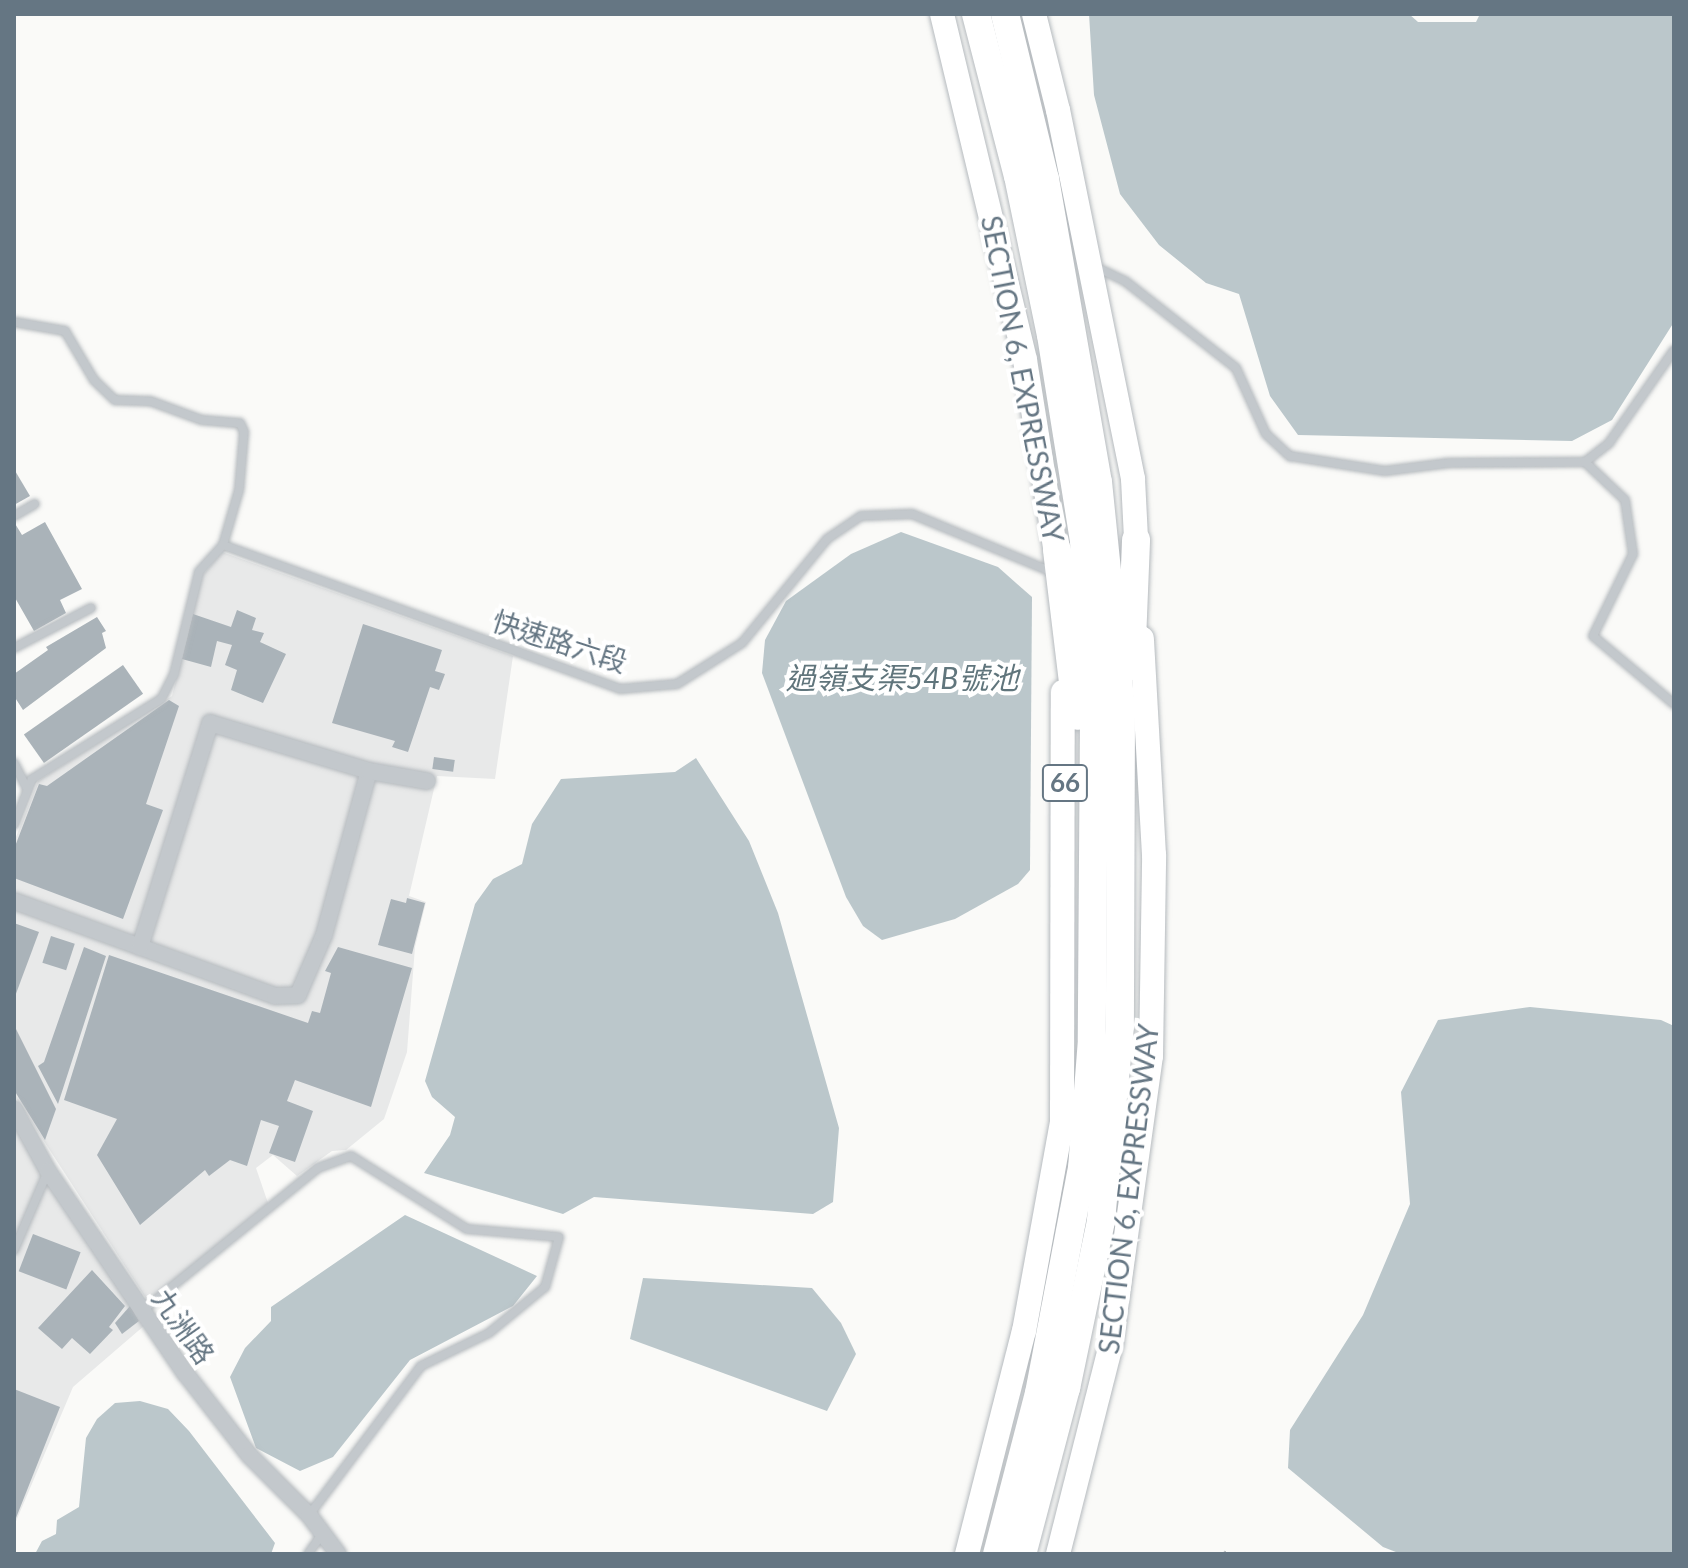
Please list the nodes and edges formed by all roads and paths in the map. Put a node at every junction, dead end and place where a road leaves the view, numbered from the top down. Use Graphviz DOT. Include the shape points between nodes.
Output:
graph roads {
  1 [pos="942,14"];
  2 [pos="976,14"];
  3 [pos="1005,14"];
  4 [pos="1034,14"];
  5 [pos="1090,264"];
  6 [pos="14,322"];
  7 [pos="1674,350"];
  8 [pos="1585,462"];
  9 [pos="35,504"];
  10 [pos="14,516"];
  11 [pos="1136,540"];
  12 [pos="223,545"];
  13 [pos="1058,562"];
  14 [pos="91,608"];
  15 [pos="14,648"];
  16 [pos="1674,704"];
  17 [pos="14,763"];
  18 [pos="369,771"];
  19 [pos="427,781"];
  20 [pos="28,790"];
  21 [pos="14,825"];
  22 [pos="1108,866"];
  23 [pos="14,901"];
  24 [pos="140,947"];
  25 [pos="14,1109"];
  26 [pos="48,1171"];
  27 [pos="14,1250"];
  28 [pos="142,1312"];
  29 [pos="309,1515"];
  30 [pos="322,1533"];
  31 [pos="1228,1549"];
  32 [pos="308,1554"];
  33 [pos="338,1554"];
  34 [pos="967,1554"];
  35 [pos="997,1554"];
  36 [pos="1022,1554"];
  37 [pos="1058,1554"];
  38 [pos="1223,1554"];
  1 -- 13 [label="main road, SECTION 6, EXPRESSWAY / 66" via="1025,360"];
  2 -- 22 [label="highway, 66" via="1024,205 1084,540"];
  3 -- 22 [label="highway, 66" via="1045,179 1098,482 1121,710"];
  4 -- 5 [label="main road, SECTION 6, EXPRESSWAY"];
  5 -- 8 [label="lane" via="1125,281 1236,368 1266,434 1290,456 1385,471 1448,463"];
  5 -- 11 [label="main road, SECTION 6, EXPRESSWAY" via="1133,479"];
  6 -- 12 [label="lane" via="65,331 94,380 115,400 150,401 202,420 243,426 239,490"];
  7 -- 8 [label="lane" via="1609,443"];
  8 -- 16 [label="lane" via="1625,500 1633,554 1593,636"];
  9 -- 10 [label="lane"];
  11 -- 22 [label="highway"];
  11 -- 37 [label="main road, SECTION 6, EXPRESSWAY" via="1154,855 1151,1056 1111,1344"];
  12 -- 13 [label="lane, 快速路六段" via="620,689 677,684 742,643 827,539 861,516 912,514"];
  12 -- 20 [label="lane" via="199,572 174,674 161,699 32,779"];
  13 -- 22 [label="highway"];
  13 -- 34 [label="main road, SECTION 6, EXPRESSWAY / 66" via="1065,739 1062,1121 1024,1331"];
  14 -- 15 [label="lane"];
  17 -- 20 [label="lane"];
  18 -- 19 [label="street"];
  18 -- 24 [label="street" via="210,723"];
  18 -- 24 [label="street" via="324,935 298,995 275,996"];
  20 -- 21 [label="lane"];
  22 -- 35 [label="highway, 66" via="1082,1168 1039,1393"];
  22 -- 36 [label="highway, 66" via="1120,1026 1101,1221 1066,1388"];
  23 -- 24 [label="street"];
  25 -- 26 [label="street, 九洲路"];
  26 -- 27 [label="lane"];
  26 -- 28 [label="street, 九洲路"];
  28 -- 29 [label="street, 九洲路" via="249,1455"];
  28 -- 29 [label="lane" via="318,1168 351,1156 467,1229 559,1237 545,1287 489,1333 421,1366"];
  29 -- 30 [label="street, 九洲路"];
  30 -- 32 [label="lane"];
  30 -- 33 [label="street, 九洲路"];
  31 -- 38 [label="path"];
}
